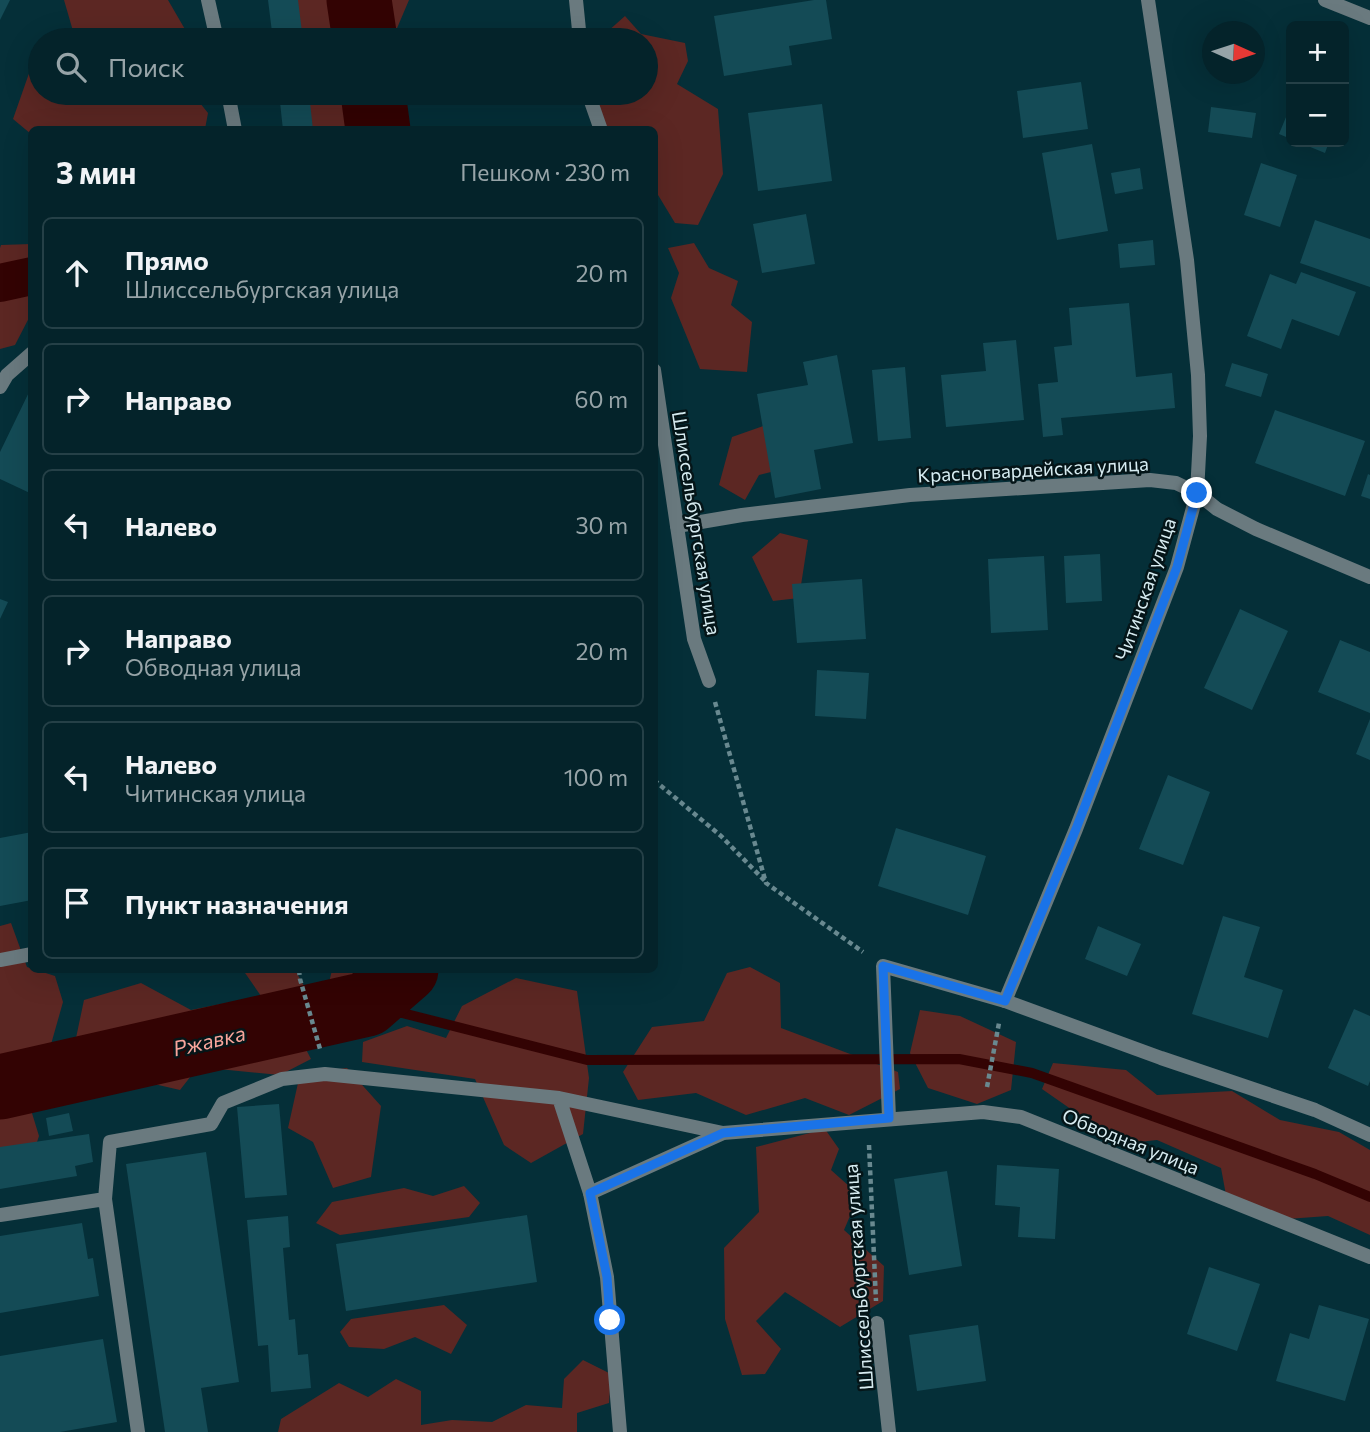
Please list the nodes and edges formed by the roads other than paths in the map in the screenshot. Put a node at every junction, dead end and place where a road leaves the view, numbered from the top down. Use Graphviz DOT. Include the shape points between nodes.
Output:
graph roads {
  1 [pos="208,0"];
  2 [pos="576,0"];
  3 [pos="1148,0"];
  4 [pos="1325,0"];
  5 [pos="1370,18"];
  6 [pos="214,28"];
  7 [pos="579,28"];
  8 [pos="230,105"];
  9 [pos="592,105"];
  10 [pos="234,126"];
  11 [pos="600,126"];
  12 [pos="28,357"];
  13 [pos="0,387"];
  14 [pos="658,397"];
  15 [pos="1197,493"];
  16 [pos="677,526"];
  17 [pos="1370,577"];
  18 [pos="709,681"];
  19 [pos="28,955"];
  20 [pos="0,960"];
  21 [pos="1005,1001"];
  22 [pos="559,1098"];
  23 [pos="889,1118"];
  24 [pos="723,1133"];
  25 [pos="1370,1135"];
  26 [pos="590,1193"];
  27 [pos="105,1199"];
  28 [pos="0,1215"];
  29 [pos="1370,1257"];
  30 [pos="877,1323"];
  31 [pos="138,1432"];
  32 [pos="620,1432"];
  33 [pos="889,1432"];
  1 -- 6 [label="street"];
  2 -- 7 [label="street"];
  3 -- 15 [label="street, Читинская улица" via="1187,260 1198,375"];
  4 -- 5 [label="street"];
  8 -- 10 [label="street"];
  9 -- 11 [label="street"];
  12 -- 13 [label="street"];
  14 -- 16 [label="street, Шлиссельбургская улица"];
  15 -- 16 [label="street, Красногвардейская улица" via="1176,483 1150,480 964,491"];
  15 -- 17 [label="street, Красногвардейская улица" via="1256,529"];
  15 -- 21 [label="street, Читинская улица" via="1177,567"];
  16 -- 18 [label="street, Шлиссельбургская улица" via="694,639"];
  19 -- 20 [label="street"];
  21 -- 23 [label="street" via="883,966"];
  21 -- 25 [label="street" via="1315,1110"];
  22 -- 24 [label="street"];
  22 -- 26 [label="street"];
  22 -- 27 [label="street" via="326,1074 282,1079 223,1103 211,1124 110,1142"];
  23 -- 24 [label="street, Обводная улица"];
  23 -- 29 [label="street, Обводная улица" via="983,1112 1021,1117"];
  24 -- 26 [label="street"];
  26 -- 32 [label="street" via="607,1277"];
  27 -- 28 [label="street"];
  27 -- 31 [label="street"];
  30 -- 33 [label="street, Шлиссельбургская улица"];
}
